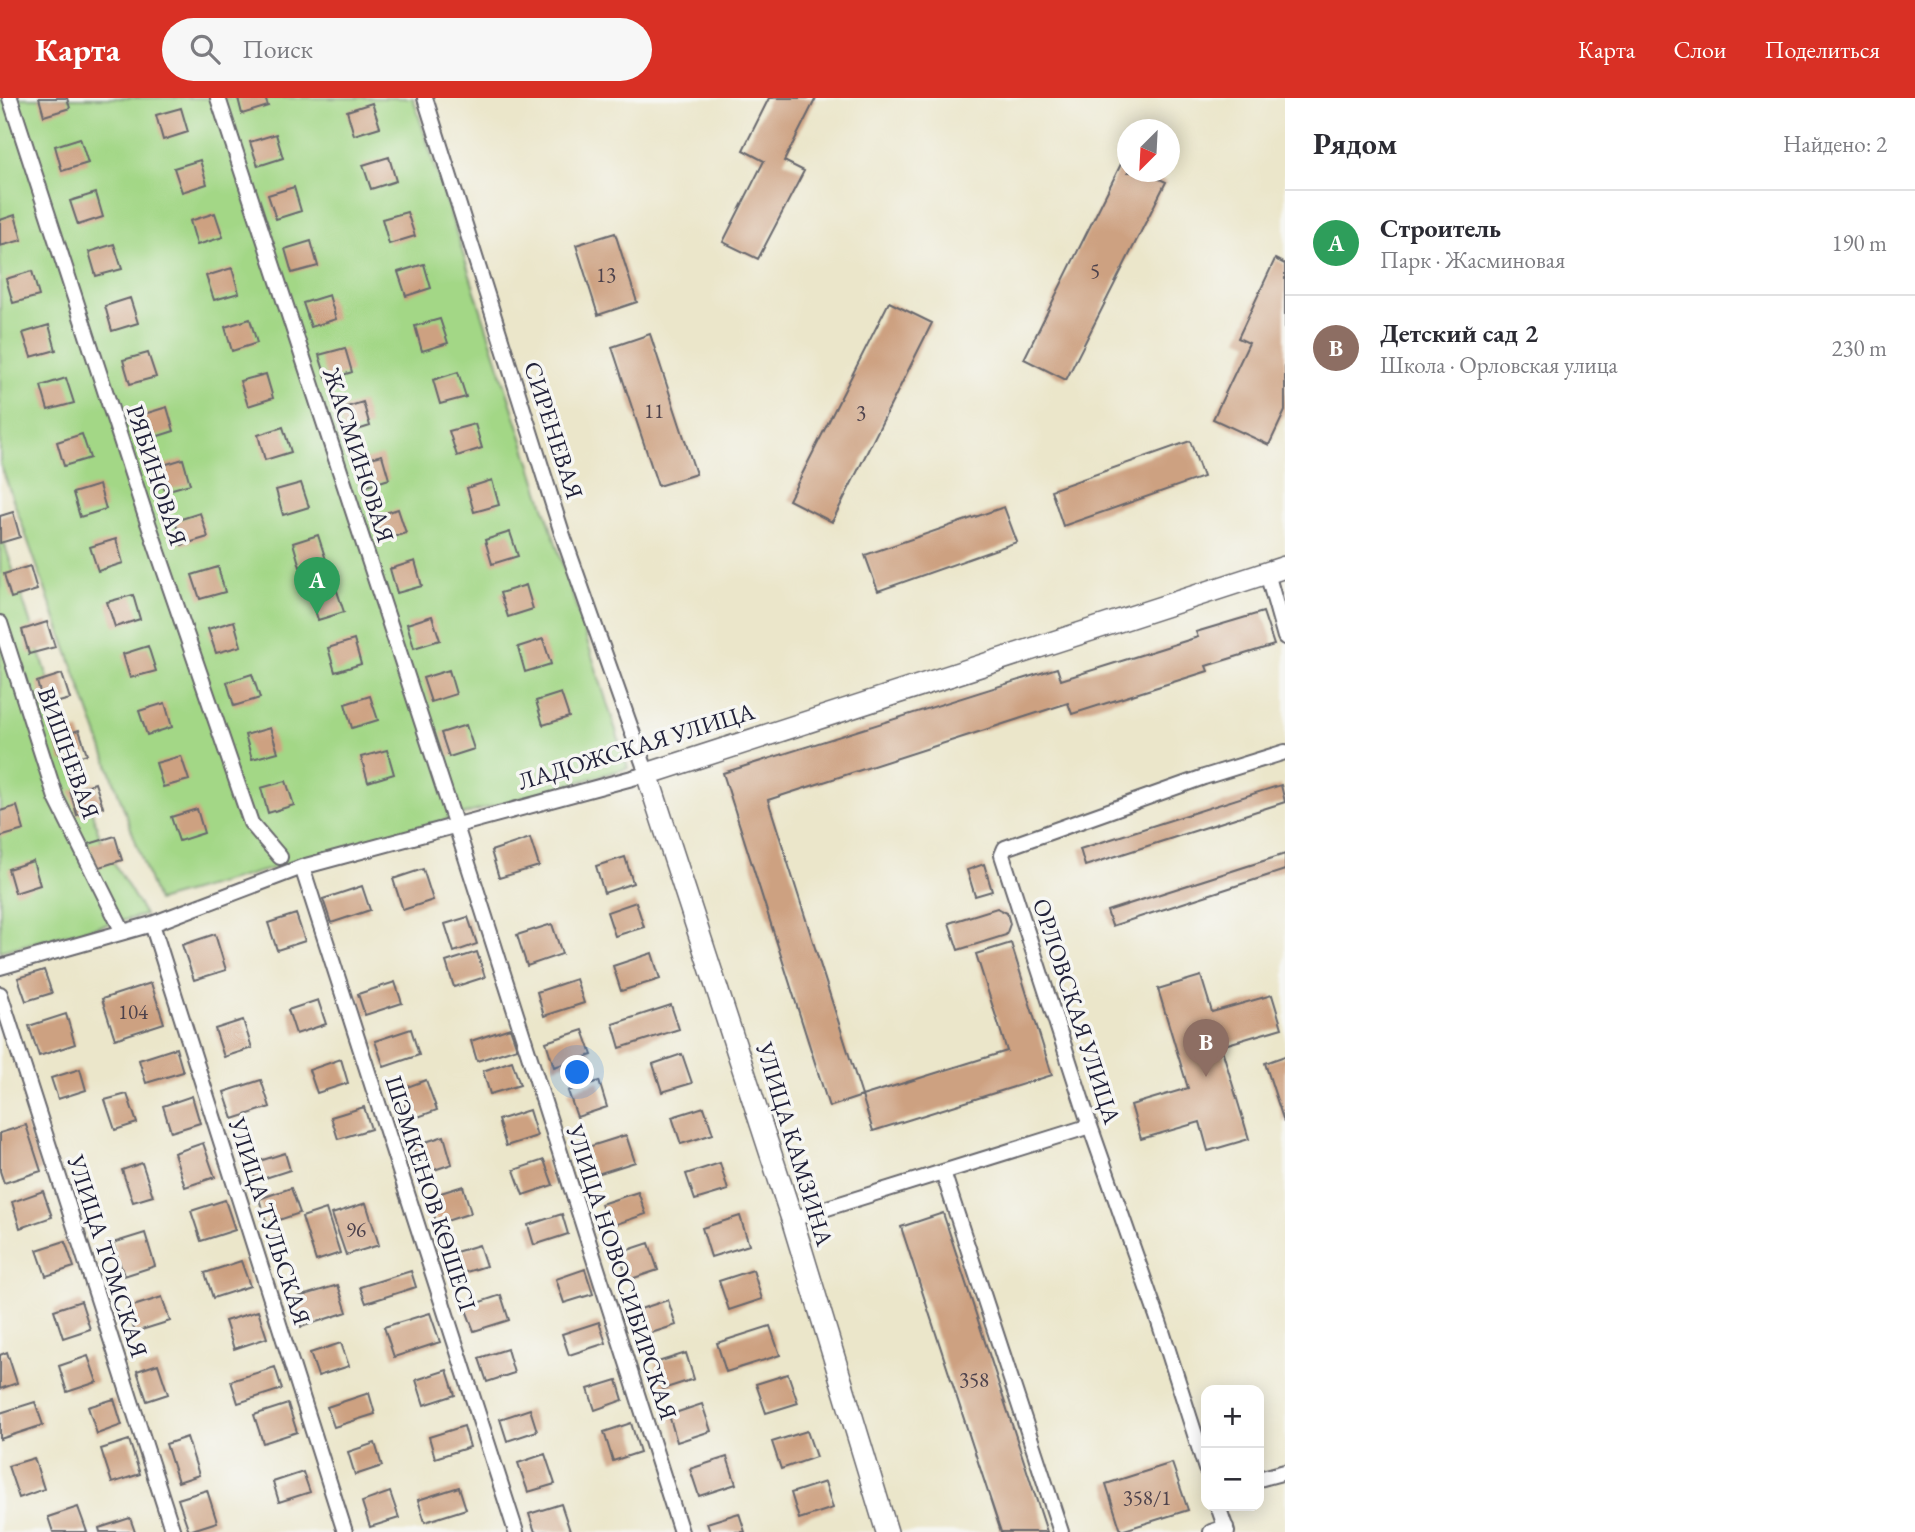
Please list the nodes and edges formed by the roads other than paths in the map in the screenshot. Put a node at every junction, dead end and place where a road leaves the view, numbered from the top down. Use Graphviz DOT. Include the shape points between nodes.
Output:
graph roads {
  1 [pos="10,98"];
  2 [pos="218,98"];
  3 [pos="425,98"];
  4 [pos="1276,570"];
  5 [pos="0,623"];
  6 [pos="1285,637"];
  7 [pos="1285,752"];
  8 [pos="647,774"];
  9 [pos="456,826"];
  10 [pos="279,857"];
  11 [pos="302,867"];
  12 [pos="152,924"];
  13 [pos="123,932"];
  14 [pos="0,967"];
  15 [pos="0,994"];
  16 [pos="1090,1126"];
  17 [pos="943,1172"];
  18 [pos="792,1219"];
  19 [pos="1201,1453"];
  20 [pos="1285,1472"];
  21 [pos="1264,1478"];
  22 [pos="1220,1511"];
  23 [pos="1226,1530"];
  24 [pos="173,1532"];
  25 [pos="345,1532"];
  26 [pos="516,1532"];
  27 [pos="681,1532"];
  28 [pos="887,1532"];
  29 [pos="1061,1532"];
  30 [pos="1211,1532"];
  1 -- 10 [label="street, РЯБИНОВАЯ" via="251,823"];
  2 -- 9 [label="street, ЖАСМИНОВАЯ"];
  3 -- 8 [label="street, СИРЕНЕВАЯ" via="562,533"];
  4 -- 6 [label="street"];
  4 -- 8 [label="main road, ЛАДОЖСКАЯ УЛИЦА"];
  5 -- 13 [label="street, ВИШНЕВАЯ" via="56,798"];
  7 -- 16 [label="street, ОРЛОВСКАЯ УЛИЦА" via="1003,850"];
  8 -- 9 [label="street, ЛАДОЖСКАЯ УЛИЦА"];
  8 -- 18 [label="main road, УЛИЦА КАМЗИНА"];
  9 -- 11 [label="street, ЛАДОЖСКАЯ УЛИЦА"];
  9 -- 27 [label="street, УЛИЦА НОВОСИБИРСКАЯ"];
  11 -- 12 [label="street, ЛАДОЖСКАЯ УЛИЦА"];
  11 -- 26 [label="street, ШӘМКЕНОВ КӨШЕСІ"];
  12 -- 13 [label="street, ЛАДОЖСКАЯ УЛИЦА"];
  12 -- 25 [label="street, УЛИЦА ТУЛЬСКАЯ"];
  13 -- 14 [label="street, ЛАДОЖСКАЯ УЛИЦА"];
  15 -- 24 [label="street, УЛИЦА ТОМСКАЯ"];
  16 -- 17 [label="street"];
  16 -- 19 [label="street, ОРЛОВСКАЯ УЛИЦА"];
  17 -- 18 [label="street"];
  17 -- 29 [label="street"];
  18 -- 28 [label="main road, УЛИЦА КАМЗИНА"];
  20 -- 21 [label="street"];
  22 -- 23 [label="street"];
  23 -- 30 [label="street"];
}
